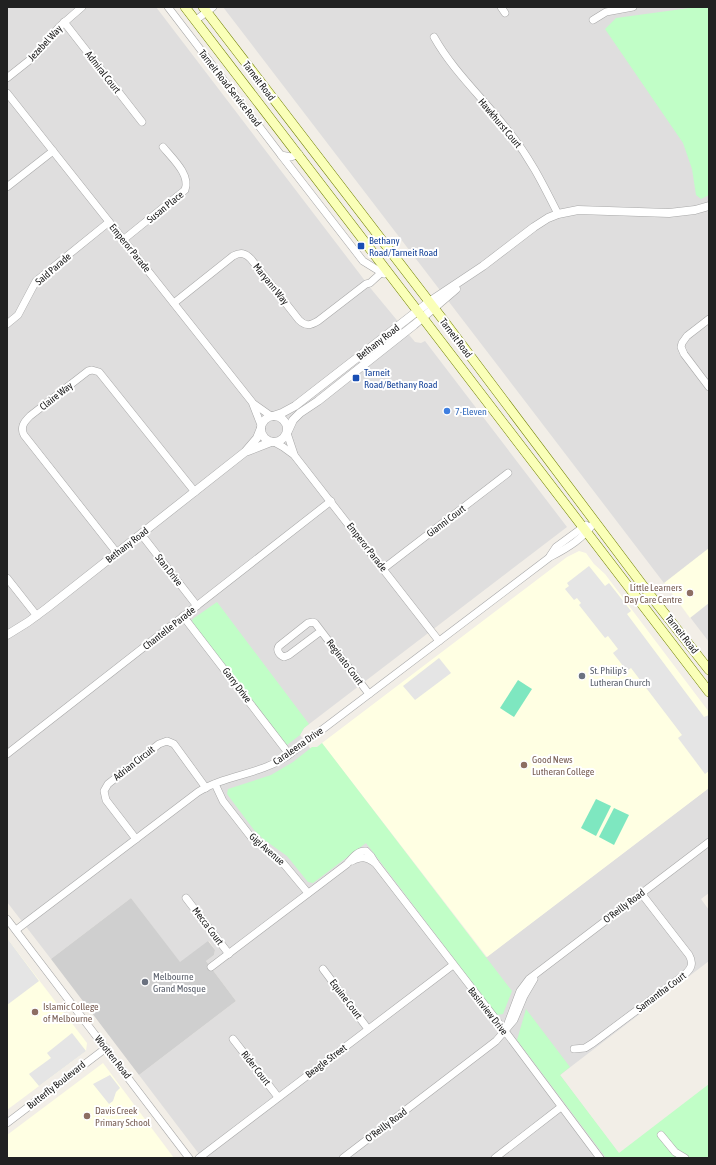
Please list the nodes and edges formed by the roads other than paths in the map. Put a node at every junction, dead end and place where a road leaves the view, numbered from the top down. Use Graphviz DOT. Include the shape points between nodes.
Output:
graph roads {
  1 [pos="82,7"];
  2 [pos="168,7"];
  3 [pos="186,7"];
  4 [pos="633,7"];
  5 [pos="207,9"];
  6 [pos="196,20"];
  7 [pos="593,20"];
  8 [pos="64,22"];
  9 [pos="434,37"];
  10 [pos="252,70"];
  11 [pos="7,78"];
  12 [pos="7,93"];
  13 [pos="142,122"];
  14 [pos="163,148"];
  15 [pos="53,151"];
  16 [pos="299,154"];
  17 [pos="281,155"];
  18 [pos="7,187"];
  19 [pos="709,206"];
  20 [pos="558,214"];
  21 [pos="109,222"];
  22 [pos="123,240"];
  23 [pos="374,269"];
  24 [pos="381,273"];
  25 [pos="393,279"];
  26 [pos="366,284"];
  27 [pos="174,303"];
  28 [pos="432,306"];
  29 [pos="420,314"];
  30 [pos="709,319"];
  31 [pos="7,324"];
  32 [pos="709,388"];
  33 [pos="252,402"];
  34 [pos="272,416"];
  35 [pos="261,427"];
  36 [pos="287,432"];
  37 [pos="272,442"];
  38 [pos="245,452"];
  39 [pos="294,455"];
  40 [pos="508,473"];
  41 [pos="195,492"];
  42 [pos="331,502"];
  43 [pos="595,521"];
  44 [pos="585,529"];
  45 [pos="141,534"];
  46 [pos="117,553"];
  47 [pos="383,569"];
  48 [pos="7,578"];
  49 [pos="197,606"];
  50 [pos="37,616"];
  51 [pos="183,616"];
  52 [pos="321,631"];
  53 [pos="7,635"];
  54 [pos="439,641"];
  55 [pos="709,670"];
  56 [pos="709,692"];
  57 [pos="369,694"];
  58 [pos="7,754"];
  59 [pos="289,754"];
  60 [pos="215,784"];
  61 [pos="206,788"];
  62 [pos="136,839"];
  63 [pos="709,842"];
  64 [pos="308,893"];
  65 [pos="641,893"];
  66 [pos="186,898"];
  67 [pos="7,919"];
  68 [pos="16,930"];
  69 [pos="229,954"];
  70 [pos="452,965"];
  71 [pos="211,967"];
  72 [pos="323,969"];
  73 [pos="368,1029"];
  74 [pos="505,1031"];
  75 [pos="233,1039"];
  76 [pos="106,1048"];
  77 [pos="574,1049"];
  78 [pos="278,1097"];
  79 [pos="561,1107"];
  80 [pos="7,1123"];
  81 [pos="661,1135"];
  82 [pos="189,1158"];
  83 [pos="199,1158"];
  84 [pos="343,1158"];
  85 [pos="495,1158"];
  86 [pos="600,1158"];
  87 [pos="685,1158"];
  1 -- 8 [label="street, Jezebel Way"];
  2 -- 17 [label="street, Tarneit Road Service Road"];
  3 -- 6 [label="main road, Tarneit Road"];
  4 -- 7 [label="street" via="606,12"];
  5 -- 6 [label="street"];
  5 -- 10 [label="main road, Tarneit Road"];
  6 -- 16 [label="main road, Tarneit Road"];
  8 -- 11 [label="street, Jezebel Way" via="36,55"];
  8 -- 13 [label="street, Admiral Court"];
  9 -- 20 [label="street, Hawkhurst Court" via="442,52 525,153"];
  10 -- 16 [label="main road" via="265,96 300,143 302,149"];
  10 -- 28 [label="main road, Tarneit Road"];
  12 -- 15 [label="street, Emperor Parade"];
  14 -- 22 [label="street, Susan Place" via="185,176 185,190"];
  15 -- 18 [label="street"];
  15 -- 21 [label="street, Emperor Parade"];
  16 -- 17 [label="street" via="294,157"];
  16 -- 25 [label="main road, Tarneit Road"];
  17 -- 23 [label="street, Tarneit Road" via="350,246"];
  19 -- 20 [label="street, Bethany Road" via="669,213 588,210"];
  20 -- 28 [label="street, Bethany Road" via="534,227"];
  21 -- 22 [label="street, Emperor Parade"];
  21 -- 31 [label="street, Said Parade" via="36,282 18,314"];
  22 -- 27 [label="street, Emperor Parade"];
  23 -- 24 [label="street, Tarneit Road"];
  23 -- 26 [label="street, Maryann Way"];
  24 -- 25 [label="street, Tarneit Road"];
  24 -- 26 [label="street, Maryann Way"];
  25 -- 29 [label="main road, Tarneit Road"];
  26 -- 27 [label="street, Maryann Way" via="318,321 305,325 248,256 241,253 233,256"];
  27 -- 33 [label="street, Emperor Parade"];
  28 -- 29 [label="street, Bethany Road"];
  28 -- 43 [label="main road, Tarneit Road"];
  29 -- 34 [label="street, Bethany Road" via="295,406"];
  29 -- 36 [label="street, Bethany Road" via="318,401 300,413"];
  29 -- 44 [label="main road, Tarneit Road"];
  30 -- 32 [label="street" via="687,336 681,347"];
  33 -- 34 [label="street, Emperor Parade"];
  33 -- 35 [label="street, Emperor Parade"];
  34 -- 35 [label="street" via="265,419"];
  34 -- 36 [label="street" via="284,420 288,427"];
  35 -- 37 [label="street" via="262,435 267,441"];
  35 -- 38 [label="street, Bethany Road"];
  36 -- 37 [label="street" via="283,439"];
  36 -- 39 [label="street, Emperor Parade"];
  37 -- 38 [label="street, Bethany Road"];
  37 -- 39 [label="street, Emperor Parade"];
  38 -- 41 [label="street, Bethany Road"];
  39 -- 42 [label="street, Emperor Parade"];
  40 -- 47 [label="street, Gianni Court"];
  41 -- 45 [label="street, Bethany Road"];
  41 -- 46 [label="street, Claire Way" via="99,372 88,371 30,416 23,423 24,435"];
  42 -- 47 [label="street, Emperor Parade"];
  42 -- 49 [label="street, Chantelle Parade"];
  43 -- 44 [label="street, Caraleena Drive"];
  43 -- 55 [label="main road, Tarneit Road"];
  44 -- 54 [label="street, Caraleena Drive" via="561,551"];
  44 -- 56 [label="main road, Tarneit Road"];
  45 -- 46 [label="street, Bethany Road"];
  45 -- 49 [label="street, Stan Drive"];
  46 -- 50 [label="street, Bethany Road"];
  47 -- 54 [label="street, Emperor Parade"];
  48 -- 50 [label="street"];
  49 -- 51 [label="street, Chantelle Parade"];
  50 -- 53 [label="street, Bethany Road"];
  51 -- 58 [label="street, Chantelle Parade"];
  51 -- 59 [label="street, Garry Drive"];
  52 -- 52 [label="street, Reginato Court" via="289,655 284,657 278,652 279,646 308,623 315,623"];
  52 -- 57 [label="street, Reginato Court"];
  54 -- 57 [label="street, Caraleena Drive"];
  57 -- 59 [label="street, Caraleena Drive"];
  59 -- 60 [label="street, Caraleena Drive" via="265,768"];
  60 -- 61 [label="street, Caraleena Drive"];
  60 -- 64 [label="street, Gigi Avenue" via="223,802 251,837 283,863"];
  61 -- 62 [label="street, Caraleena Drive"];
  61 -- 62 [label="street, Adrian Circuit" via="174,744 167,741 159,744 108,784 104,791 106,800"];
  62 -- 68 [label="street, Caraleena Drive"];
  63 -- 65 [label="street, O'Reilly Road"];
  64 -- 69 [label="street, Basinview Drive"];
  64 -- 70 [label="street, Basinview Drive" via="347,864 364,857 376,864"];
  65 -- 74 [label="street, O'Reilly Road" via="529,979 520,991"];
  65 -- 77 [label="street, Samantha Court" via="689,955 692,966 684,975 593,1043 585,1048"];
  66 -- 69 [label="street, Mecca Court"];
  67 -- 68 [label="street, Wootten Road"];
  68 -- 76 [label="street, Wootten Road"];
  69 -- 71 [label="street, Basinview Drive"];
  70 -- 73 [label="street, Beagle Street"];
  70 -- 74 [label="street, Basinview Drive"];
  72 -- 73 [label="street, Equine Court"];
  73 -- 78 [label="street, Beagle Street"];
  74 -- 79 [label="street, Basinview Drive"];
  74 -- 84 [label="street, O'Reilly Road" via="491,1046"];
  75 -- 78 [label="street, Rider Court"];
  76 -- 80 [label="street, Butterfly Boulevard"];
  76 -- 82 [label="street, Wootten Road"];
  78 -- 83 [label="street, Beagle Street"];
  79 -- 85 [label="street"];
  79 -- 86 [label="street, Basinview Drive"];
  81 -- 87 [label="street" via="675,1152"];
}
